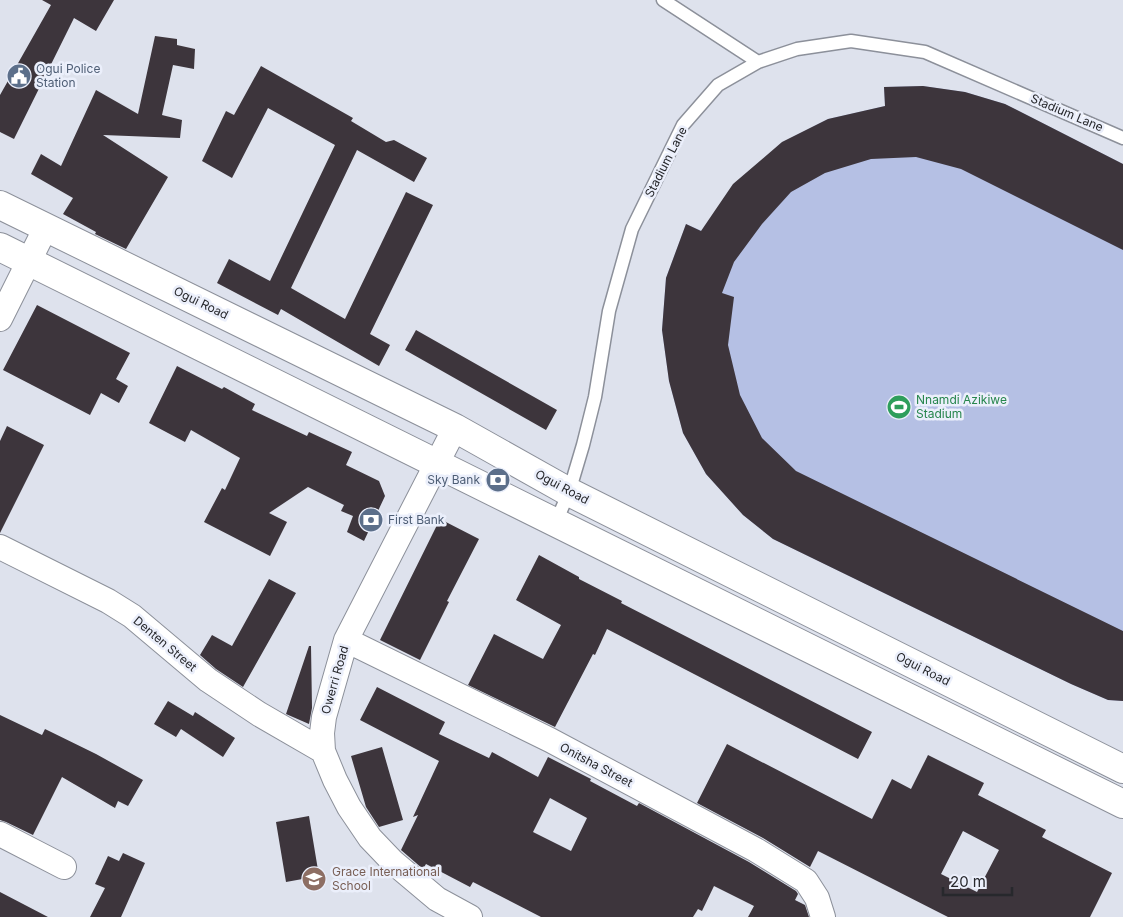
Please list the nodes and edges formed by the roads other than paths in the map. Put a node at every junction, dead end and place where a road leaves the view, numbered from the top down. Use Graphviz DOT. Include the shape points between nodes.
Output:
graph roads {
  1 [pos="663,0"];
  2 [pos="758,62"];
  3 [pos="1123,138"];
  4 [pos="0,205"];
  5 [pos="46,227"];
  6 [pos="0,247"];
  7 [pos="28,261"];
  8 [pos="0,318"];
  9 [pos="455,428"];
  10 [pos="437,463"];
  11 [pos="569,492"];
  12 [pos="556,522"];
  13 [pos="0,547"];
  14 [pos="346,640"];
  15 [pos="323,751"];
  16 [pos="1123,769"];
  17 [pos="1123,804"];
  18 [pos="0,834"];
  19 [pos="64,867"];
  20 [pos="432,908"];
  21 [pos="470,917"];
  22 [pos="823,917"];
  1 -- 2 [label="lane"];
  2 -- 3 [label="lane, Stadium Lane" via="797,49 851,41 926,52"];
  2 -- 11 [label="lane, Stadium Lane" via="718,85 684,125 632,229 609,311 584,445"];
  4 -- 5 [label="main road, Ogui Road"];
  5 -- 7 [label="street"];
  5 -- 9 [label="main road, Ogui Road"];
  6 -- 7 [label="main road"];
  7 -- 8 [label="street"];
  7 -- 10 [label="main road"];
  9 -- 10 [label="street, Owerri Road"];
  9 -- 11 [label="main road, Ogui Road"];
  10 -- 12 [label="main road"];
  10 -- 14 [label="street, Owerri Road"];
  11 -- 12 [label="lane, Stadium Lane"];
  11 -- 16 [label="main road, Ogui Road"];
  12 -- 17 [label="main road"];
  13 -- 15 [label="street, Denten Street" via="132,616 208,680"];
  14 -- 15 [label="street, Owerri Road" via="324,717"];
  14 -- 22 [label="street, Onitsha Street" via="550,740 756,850 806,880"];
  15 -- 20 [label="street, Owerri Road" via="349,807 370,838"];
  18 -- 19 [label="street"];
  20 -- 21 [label="street, Owerri Road"];
}
